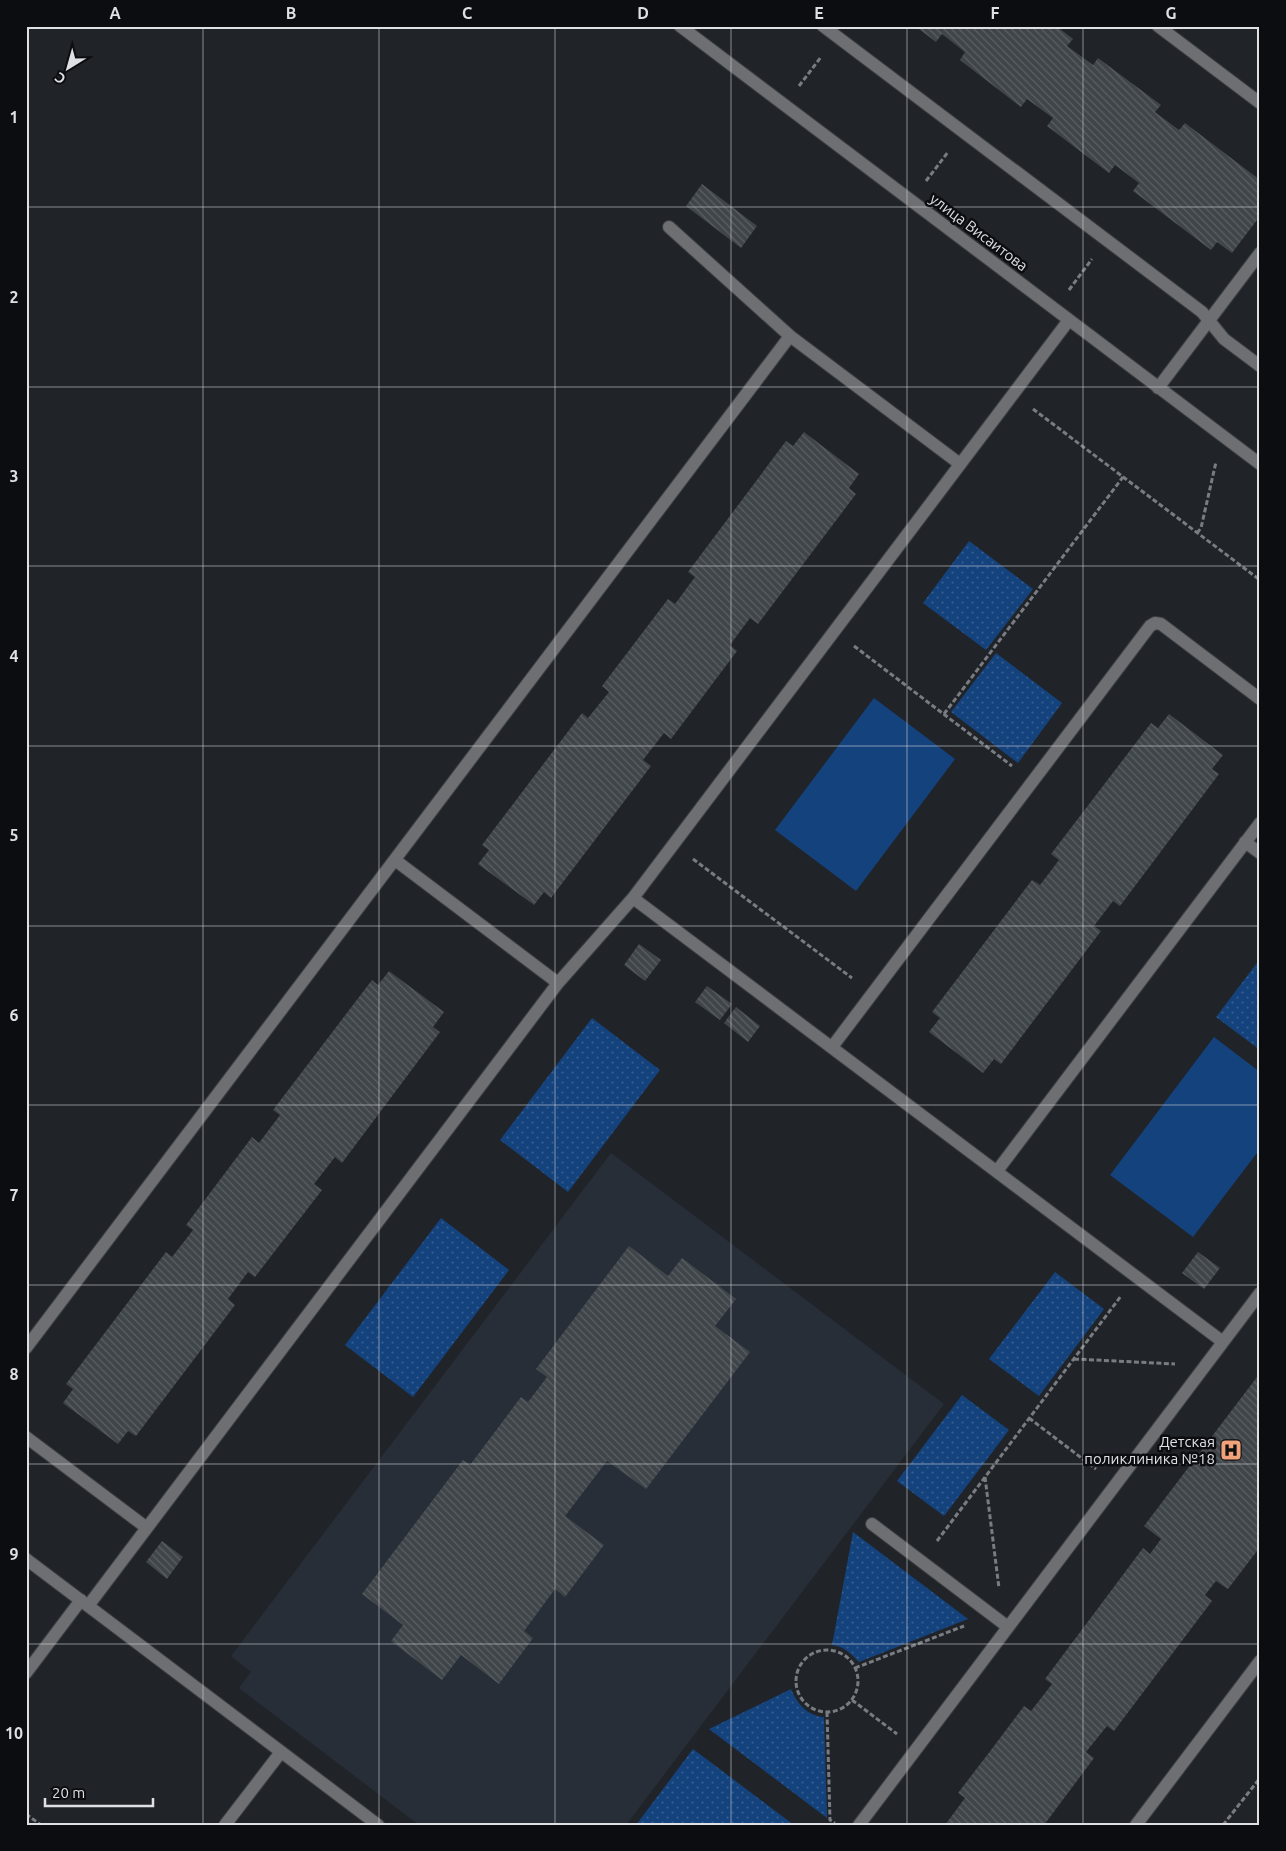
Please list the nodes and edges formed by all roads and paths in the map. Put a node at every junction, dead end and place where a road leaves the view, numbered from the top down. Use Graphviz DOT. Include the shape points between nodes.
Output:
graph roads {
  1 [pos="680,26"];
  2 [pos="823,26"];
  3 [pos="1158,26"];
  4 [pos="822,56"];
  5 [pos="798,88"];
  6 [pos="1260,103"];
  7 [pos="953,145"];
  8 [pos="923,185"];
  9 [pos="669,227"];
  10 [pos="1260,253"];
  11 [pos="1095,255"];
  12 [pos="1065,295"];
  13 [pos="1069,320"];
  14 [pos="1209,320"];
  15 [pos="790,336"];
  16 [pos="1260,366"];
  17 [pos="1158,388"];
  18 [pos="1013,394"];
  19 [pos="1229,441"];
  20 [pos="960,464"];
  21 [pos="1260,464"];
  22 [pos="1123,477"];
  23 [pos="1197,533"];
  24 [pos="1260,580"];
  25 [pos="834,631"];
  26 [pos="1260,699"];
  27 [pos="944,714"];
  28 [pos="1033,782"];
  29 [pos="1260,823"];
  30 [pos="1245,842"];
  31 [pos="674,844"];
  32 [pos="1260,853"];
  33 [pos="395,860"];
  34 [pos="633,898"];
  35 [pos="558,983"];
  36 [pos="872,994"];
  37 [pos="832,1047"];
  38 [pos="996,1172"];
  39 [pos="1136,1276"];
  40 [pos="1260,1294"];
  41 [pos="1223,1342"];
  42 [pos="26,1348"];
  43 [pos="1073,1359"];
  44 [pos="1205,1366"];
  45 [pos="1029,1418"];
  46 [pos="26,1437"];
  47 [pos="985,1476"];
  48 [pos="1116,1484"];
  49 [pos="872,1524"];
  50 [pos="147,1528"];
  51 [pos="26,1559"];
  52 [pos="921,1561"];
  53 [pos="85,1603"];
  54 [pos="992,1615"];
  55 [pos="1006,1625"];
  56 [pos="1260,1661"];
  57 [pos="855,1668"];
  58 [pos="26,1673"];
  59 [pos="852,1700"];
  60 [pos="827,1712"];
  61 [pos="916,1748"];
  62 [pos="281,1752"];
  63 [pos="1260,1778"];
  64 [pos="26,1814"];
  65 [pos="41,1825"];
  66 [pos="225,1825"];
  67 [pos="378,1825"];
  68 [pos="837,1825"];
  69 [pos="859,1825"];
  70 [pos="1136,1825"];
  71 [pos="1223,1825"];
  1 -- 13 [label="street, улица Висаитова"];
  2 -- 14 [label="street"];
  3 -- 6 [label="street"];
  4 -- 5 [label="path"];
  7 -- 8 [label="path"];
  9 -- 15 [label="street"];
  10 -- 14 [label="street"];
  11 -- 12 [label="path"];
  13 -- 17 [label="street, улица Висаитова"];
  13 -- 18 [label="street"];
  14 -- 16 [label="street" via="1224,338"];
  14 -- 17 [label="street"];
  15 -- 20 [label="street"];
  15 -- 33 [label="street"];
  17 -- 19 [label="street, улица Висаитова"];
  18 -- 20 [label="street"];
  18 -- 22 [label="path"];
  19 -- 21 [label="street, улица Висаитова"];
  19 -- 23 [label="path" via="1217,456 1201,528"];
  20 -- 25 [label="street"];
  22 -- 23 [label="path"];
  22 -- 27 [label="path"];
  23 -- 24 [label="path"];
  25 -- 27 [label="path"];
  25 -- 31 [label="street"];
  26 -- 28 [label="street" via="1161,624 1155,623"];
  27 -- 28 [label="path"];
  28 -- 36 [label="street"];
  29 -- 30 [label="street"];
  30 -- 32 [label="street"];
  30 -- 38 [label="street"];
  31 -- 34 [label="street"];
  31 -- 36 [label="path"];
  33 -- 35 [label="street"];
  33 -- 42 [label="street"];
  34 -- 35 [label="street"];
  34 -- 37 [label="street"];
  35 -- 50 [label="street"];
  36 -- 37 [label="street"];
  37 -- 38 [label="street"];
  38 -- 39 [label="street"];
  39 -- 41 [label="street"];
  39 -- 43 [label="path"];
  40 -- 41 [label="street"];
  41 -- 44 [label="street"];
  43 -- 44 [label="path"];
  43 -- 45 [label="path"];
  44 -- 48 [label="street"];
  45 -- 47 [label="path"];
  45 -- 48 [label="path"];
  46 -- 50 [label="street"];
  47 -- 52 [label="path"];
  47 -- 55 [label="path"];
  48 -- 55 [label="street"];
  49 -- 52 [label="street"];
  50 -- 53 [label="street"];
  51 -- 53 [label="street"];
  52 -- 54 [label="street"];
  53 -- 58 [label="street"];
  53 -- 62 [label="street"];
  54 -- 55 [label="street"];
  54 -- 57 [label="path"];
  55 -- 61 [label="street"];
  56 -- 70 [label="street"];
  57 -- 59 [label="path" via="857,1689"];
  57 -- 60 [label="path" via="846,1656 835,1650 822,1650 802,1662 796,1673 800,1696 808,1706"];
  59 -- 60 [label="path" via="843,1708"];
  59 -- 61 [label="path"];
  60 -- 68 [label="path" via="830,1820"];
  61 -- 69 [label="street"];
  62 -- 66 [label="street"];
  62 -- 67 [label="street"];
  63 -- 71 [label="path"];
  64 -- 65 [label="path"];
}
